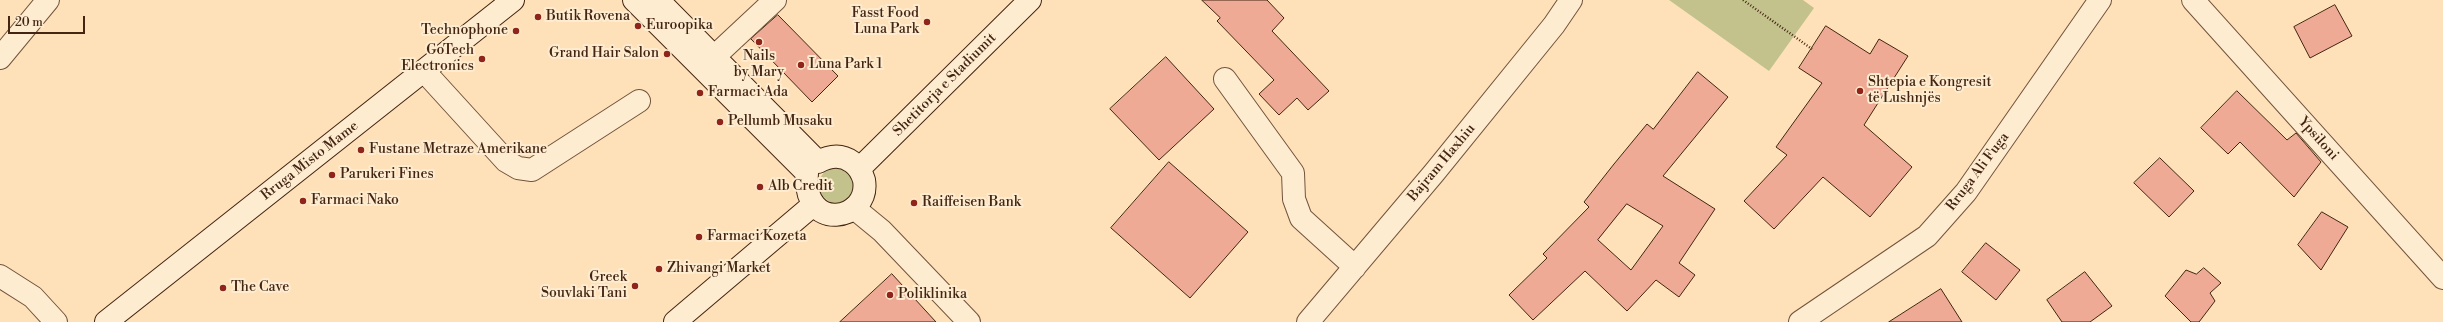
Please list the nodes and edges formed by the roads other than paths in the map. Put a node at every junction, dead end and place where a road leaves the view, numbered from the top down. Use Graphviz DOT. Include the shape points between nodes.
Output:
graph roads {
  1 [pos="48,0"];
  2 [pos="514,0"];
  3 [pos="634,0"];
  4 [pos="658,0"];
  5 [pos="775,0"];
  6 [pos="1030,0"];
  7 [pos="1571,0"];
  8 [pos="2100,0"];
  9 [pos="2193,0"];
  10 [pos="716,56"];
  11 [pos="0,58"];
  12 [pos="424,71"];
  13 [pos="1225,79"];
  14 [pos="639,101"];
  15 [pos="812,167"];
  16 [pos="859,169"];
  17 [pos="813,205"];
  18 [pos="854,208"];
  19 [pos="1355,267"];
  20 [pos="0,276"];
  21 [pos="2443,278"];
  22 [pos="56,322"];
  23 [pos="106,322"];
  24 [pos="675,322"];
  25 [pos="969,322"];
  26 [pos="1308,322"];
  27 [pos="1800,322"];
  1 -- 11 [label="street"];
  2 -- 12 [label="street, Rruga Misto Mame"];
  3 -- 15 [label="street"];
  4 -- 10 [label="street"];
  5 -- 10 [label="street"];
  6 -- 16 [label="street, Shetitorja e Stadiumit"];
  7 -- 19 [label="street, Bajram Haxhiu" via="1544,37"];
  8 -- 27 [label="street, Rruga Ali Fuga" via="1966,192 1927,236"];
  9 -- 21 [label="street, Ypsiloni"];
  10 -- 15 [label="street"];
  12 -- 14 [label="street" via="506,161 518,168 532,170"];
  12 -- 23 [label="street, Rruga Misto Mame"];
  13 -- 19 [label="street" via="1293,173 1294,199 1301,218"];
  15 -- 16 [label="street" via="836,156 853,162"];
  15 -- 17 [label="street" via="806,189"];
  16 -- 18 [label="street" via="863,177 863,194"];
  17 -- 18 [label="street" via="837,215"];
  17 -- 24 [label="street"];
  18 -- 25 [label="street" via="882,231"];
  19 -- 26 [label="street, Bajram Haxhiu"];
  20 -- 22 [label="street" via="33,297"];
}
